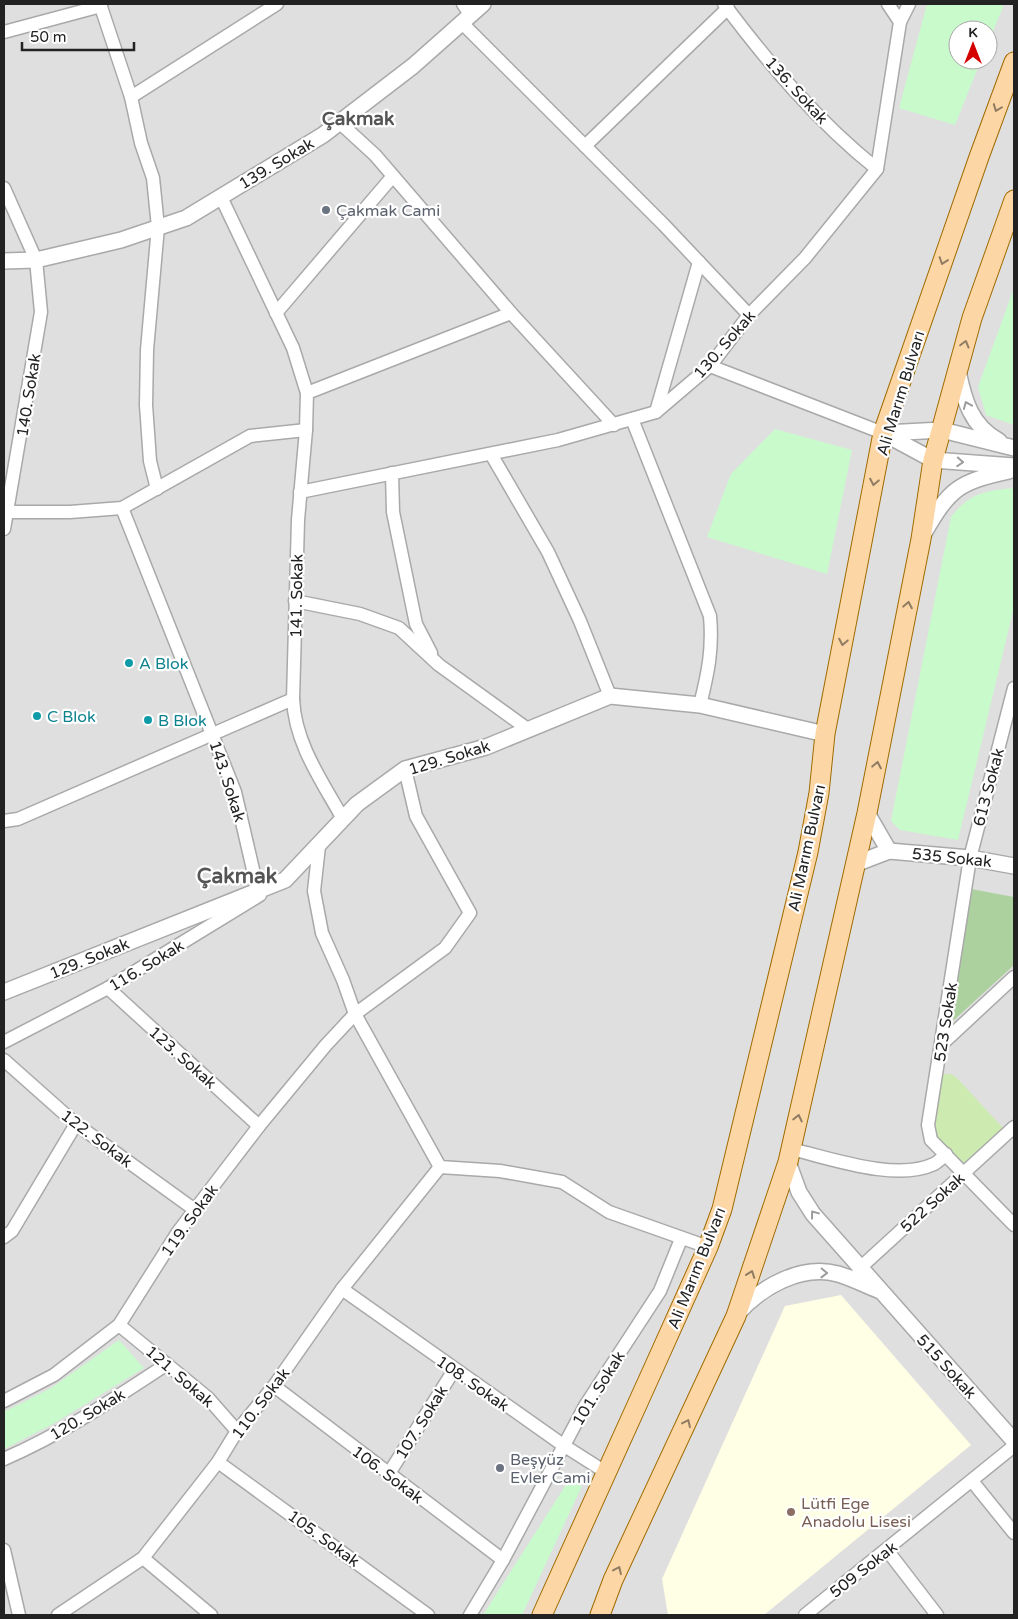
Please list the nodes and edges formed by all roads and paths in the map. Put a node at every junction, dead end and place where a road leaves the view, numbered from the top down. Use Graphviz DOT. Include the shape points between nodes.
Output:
graph roads {
  1 [pos="276,4"];
  2 [pos="483,4"];
  3 [pos="888,4"];
  4 [pos="909,4"];
  5 [pos="100,5"];
  6 [pos="726,6"];
  7 [pos="465,13"];
  8 [pos="900,22"];
  9 [pos="4,32"];
  10 [pos="1014,62"];
  11 [pos="131,97"];
  12 [pos="340,122"];
  13 [pos="585,146"];
  14 [pos="877,169"];
  15 [pos="393,176"];
  16 [pos="4,188"];
  17 [pos="221,197"];
  18 [pos="1014,200"];
  19 [pos="158,228"];
  20 [pos="36,260"];
  21 [pos="4,261"];
  22 [pos="699,262"];
  23 [pos="276,313"];
  24 [pos="511,313"];
  25 [pos="749,316"];
  26 [pos="710,366"];
  27 [pos="958,372"];
  28 [pos="306,393"];
  29 [pos="656,412"];
  30 [pos="632,420"];
  31 [pos="614,425"];
  32 [pos="306,430"];
  33 [pos="942,430"];
  34 [pos="884,433"];
  35 [pos="1014,448"];
  36 [pos="491,454"];
  37 [pos="933,460"];
  38 [pos="1014,468"];
  39 [pos="392,473"];
  40 [pos="157,489"];
  41 [pos="300,492"];
  42 [pos="122,508"];
  43 [pos="8,512"];
  44 [pos="4,529"];
  45 [pos="921,539"];
  46 [pos="295,601"];
  47 [pos="439,666"];
  48 [pos="1014,688"];
  49 [pos="610,696"];
  50 [pos="294,699"];
  51 [pos="700,705"];
  52 [pos="529,730"];
  53 [pos="212,733"];
  54 [pos="826,734"];
  55 [pos="405,769"];
  56 [pos="867,813"];
  57 [pos="343,819"];
  58 [pos="4,821"];
  59 [pos="318,846"];
  60 [pos="889,851"];
  61 [pos="970,858"];
  62 [pos="856,864"];
  63 [pos="1014,866"];
  64 [pos="285,880"];
  65 [pos="258,890"];
  66 [pos="1014,977"];
  67 [pos="108,988"];
  68 [pos="4,992"];
  69 [pos="355,1014"];
  70 [pos="4,1042"];
  71 [pos="943,1043"];
  72 [pos="4,1060"];
  73 [pos="76,1124"];
  74 [pos="259,1126"];
  75 [pos="1014,1127"];
  76 [pos="946,1154"];
  77 [pos="789,1156"];
  78 [pos="440,1167"];
  79 [pos="964,1173"];
  80 [pos="195,1210"];
  81 [pos="1014,1225"];
  82 [pos="4,1237"];
  83 [pos="681,1239"];
  84 [pos="708,1247"];
  85 [pos="857,1274"];
  86 [pos="342,1289"];
  87 [pos="736,1316"];
  88 [pos="119,1325"];
  89 [pos="167,1364"];
  90 [pos="454,1370"];
  91 [pos="274,1386"];
  92 [pos="4,1401"];
  93 [pos="237,1431"];
  94 [pos="1014,1441"];
  95 [pos="563,1445"];
  96 [pos="1014,1446"];
  97 [pos="4,1459"];
  98 [pos="218,1462"];
  99 [pos="607,1473"];
  100 [pos="388,1474"];
  101 [pos="972,1481"];
  102 [pos="1014,1534"];
  103 [pos="4,1550"];
  104 [pos="887,1550"];
  105 [pos="143,1558"];
  106 [pos="503,1560"];
  107 [pos="19,1615"];
  108 [pos="58,1615"];
  109 [pos="210,1615"];
  110 [pos="428,1615"];
  111 [pos="470,1615"];
  112 [pos="542,1615"];
  113 [pos="600,1615"];
  114 [pos="805,1615"];
  115 [pos="937,1615"];
  1 -- 11 [label="street"];
  2 -- 7 [label="street, 139. Sokak"];
  3 -- 8 [label="street"];
  4 -- 8 [label="street"];
  5 -- 9 [label="street"];
  5 -- 11 [label="street"];
  6 -- 13 [label="street"];
  6 -- 14 [label="street, 136. Sokak" via="787,84 853,150"];
  7 -- 12 [label="street, 139. Sokak" via="413,66"];
  7 -- 13 [label="street"];
  8 -- 14 [label="street"];
  10 -- 34 [label="main road, Ali Marım Bulvarı, one-way"];
  11 -- 19 [label="street" via="153,178"];
  12 -- 15 [label="street"];
  12 -- 17 [label="street, 139. Sokak"];
  13 -- 22 [label="street"];
  14 -- 25 [label="street, 130. Sokak" via="805,258"];
  15 -- 23 [label="street"];
  15 -- 24 [label="street"];
  16 -- 20 [label="street, 140. Sokak"];
  17 -- 19 [label="street, 139. Sokak" via="186,218"];
  17 -- 23 [label="street, 141. Sokak"];
  27 -- 18 [label="main road, one-way" via="972,318"];
  19 -- 20 [label="street, 139. Sokak"];
  19 -- 40 [label="street" via="147,350 146,405 150,461"];
  20 -- 21 [label="street, 139. Sokak"];
  20 -- 43 [label="street, 140. Sokak" via="41,312"];
  22 -- 25 [label="street"];
  22 -- 29 [label="street"];
  23 -- 28 [label="street, 141. Sokak" via="293,348"];
  24 -- 28 [label="street"];
  24 -- 31 [label="street"];
  25 -- 26 [label="street, 130. Sokak"];
  26 -- 29 [label="street, 130. Sokak"];
  26 -- 34 [label="street"];
  27 -- 33 [label="main road"];
  35 -- 27 [label="street, one-way" via="983,431 963,395"];
  28 -- 32 [label="street, 141. Sokak"];
  29 -- 30 [label="street, 130. Sokak"];
  30 -- 31 [label="street, 130. Sokak"];
  30 -- 51 [label="street" via="710,616 711,660"];
  31 -- 36 [label="street, 130. Sokak"];
  32 -- 40 [label="street" via="250,436"];
  32 -- 41 [label="street, 141. Sokak"];
  33 -- 34 [label="street"];
  33 -- 35 [label="street"];
  33 -- 37 [label="main road"];
  34 -- 37 [label="street"];
  34 -- 54 [label="main road, Ali Marım Bulvarı, one-way"];
  36 -- 39 [label="street, 130. Sokak"];
  36 -- 49 [label="street" via="548,552"];
  37 -- 38 [label="street, one-way"];
  37 -- 45 [label="main road"];
  38 -- 45 [label="street" via="958,487 942,503"];
  39 -- 41 [label="street, 130. Sokak"];
  39 -- 47 [label="street" via="393,512 416,624"];
  40 -- 42 [label="street"];
  41 -- 46 [label="street, 141. Sokak"];
  42 -- 43 [label="street"];
  42 -- 53 [label="street, 143. Sokak"];
  43 -- 44 [label="street, 140. Sokak"];
  56 -- 45 [label="main road, one-way"];
  46 -- 47 [label="street" via="360,614 399,628"];
  46 -- 50 [label="street, 141. Sokak"];
  47 -- 52 [label="street"];
  48 -- 61 [label="street, 613 Sokak"];
  49 -- 51 [label="street, 129. Sokak"];
  49 -- 52 [label="street, 129. Sokak"];
  50 -- 53 [label="street"];
  50 -- 57 [label="street, 141. Sokak" via="294,717 306,753"];
  51 -- 54 [label="street, 129. Sokak"];
  52 -- 55 [label="street, 129. Sokak" via="486,747"];
  53 -- 58 [label="street" via="18,819"];
  53 -- 65 [label="street, 143. Sokak" via="236,792"];
  54 -- 84 [label="main road, Ali Marım Bulvarı" via="808,852 722,1209"];
  55 -- 57 [label="street, 129. Sokak" via="357,804"];
  55 -- 69 [label="street, 119. Sokak" via="416,816 470,913 445,948"];
  56 -- 60 [label="street"];
  56 -- 62 [label="main road"];
  57 -- 59 [label="street, 129. Sokak"];
  59 -- 64 [label="street, 129. Sokak"];
  59 -- 69 [label="street" via="314,891 322,933"];
  60 -- 61 [label="street, 535 Sokak"];
  60 -- 62 [label="street"];
  61 -- 63 [label="street, 535 Sokak"];
  61 -- 71 [label="street, 523 Sokak"];
  77 -- 62 [label="main road, one-way"];
  64 -- 65 [label="street, 129. Sokak"];
  64 -- 67 [label="street, 116. Sokak"];
  65 -- 68 [label="street, 129. Sokak"];
  66 -- 71 [label="street"];
  67 -- 70 [label="street, 116. Sokak"];
  67 -- 74 [label="street, 123. Sokak"];
  69 -- 74 [label="street, 119. Sokak"];
  69 -- 78 [label="street"];
  71 -- 76 [label="street, 523 Sokak" via="928,1125 932,1140"];
  72 -- 73 [label="street, 122. Sokak"];
  73 -- 80 [label="street, 122. Sokak"];
  73 -- 82 [label="street" via="12,1231"];
  74 -- 80 [label="street, 119. Sokak"];
  75 -- 79 [label="street, 522 Sokak"];
  76 -- 77 [label="street" via="935,1164 911,1171"];
  76 -- 79 [label="street, 523 Sokak"];
  85 -- 77 [label="street, 515 Sokak, one-way" via="799,1192"];
  87 -- 77 [label="main road, one-way"];
  78 -- 83 [label="street" via="500,1171 562,1182 609,1212"];
  78 -- 86 [label="street, 110. Sokak"];
  79 -- 81 [label="street, 523 Sokak"];
  79 -- 85 [label="street, 522 Sokak"];
  80 -- 88 [label="street, 119. Sokak"];
  83 -- 84 [label="street"];
  83 -- 95 [label="street, 101. Sokak" via="660,1291"];
  84 -- 99 [label="main road, Ali Marım Bulvarı"];
  87 -- 85 [label="street, 515 Sokak, one-way" via="755,1296 785,1279 828,1273"];
  85 -- 94 [label="street, 515 Sokak" via="880,1290"];
  86 -- 90 [label="street, 108. Sokak"];
  86 -- 91 [label="street, 110. Sokak"];
  113 -- 87 [label="main road, one-way" via="613,1580"];
  88 -- 89 [label="street, 121. Sokak"];
  88 -- 92 [label="street, 119. Sokak" via="54,1375"];
  89 -- 93 [label="street, 121. Sokak" via="208,1398"];
  89 -- 97 [label="street, 120. Sokak" via="94,1413"];
  90 -- 95 [label="street, 108. Sokak"];
  90 -- 100 [label="street, 107. Sokak"];
  91 -- 93 [label="street, 110. Sokak"];
  91 -- 100 [label="street, 106. Sokak"];
  93 -- 98 [label="street, 110. Sokak"];
  95 -- 99 [label="street, 108. Sokak"];
  95 -- 106 [label="street, 101. Sokak"];
  96 -- 101 [label="street, 509 Sokak"];
  98 -- 105 [label="street, 110. Sokak"];
  98 -- 110 [label="street, 105. Sokak"];
  99 -- 112 [label="main road, Ali Marım Bulvarı"];
  100 -- 106 [label="street, 106. Sokak"];
  101 -- 102 [label="street"];
  101 -- 104 [label="street, 509 Sokak"];
  103 -- 107 [label="street"];
  104 -- 114 [label="street, 509 Sokak"];
  104 -- 115 [label="street"];
  105 -- 108 [label="street, 110. Sokak"];
  105 -- 109 [label="street"];
  106 -- 111 [label="street, 101. Sokak"];
}
